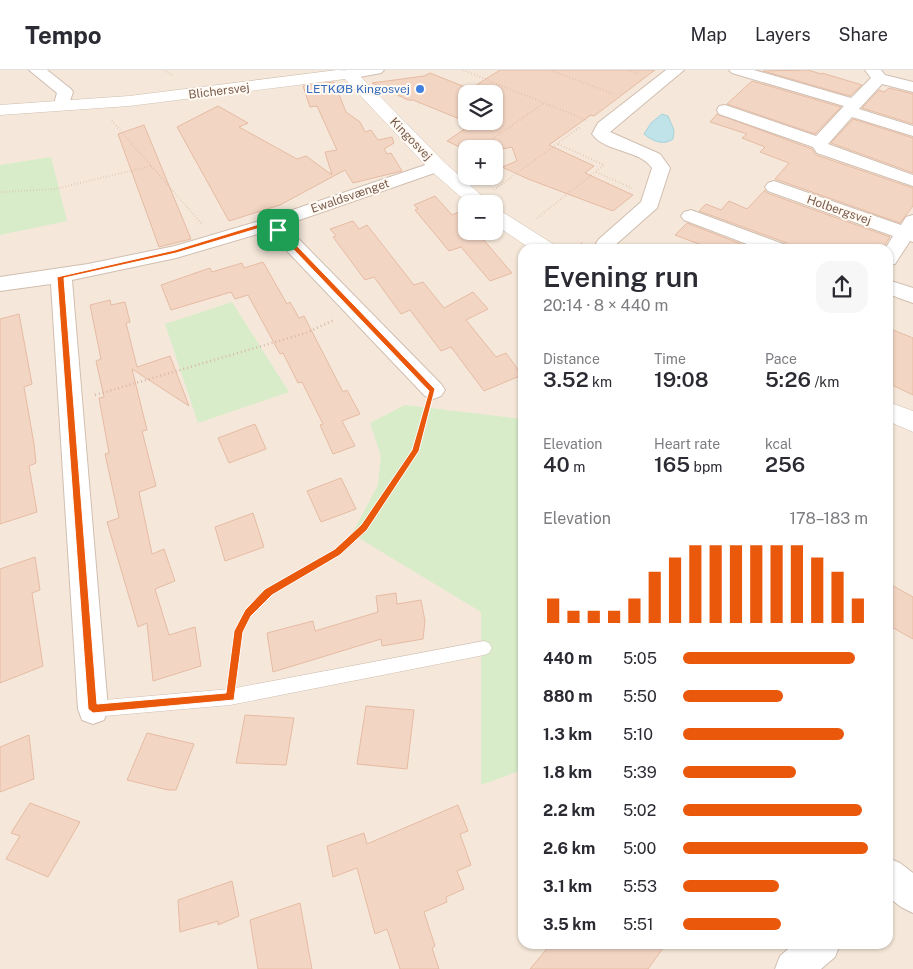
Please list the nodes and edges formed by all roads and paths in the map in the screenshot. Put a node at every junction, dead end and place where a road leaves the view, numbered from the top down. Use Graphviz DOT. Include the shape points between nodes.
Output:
graph roads {
  1 [pos="37,70"];
  2 [pos="376,70"];
  3 [pos="464,70"];
  4 [pos="550,70"];
  5 [pos="676,70"];
  6 [pos="737,70"];
  7 [pos="347,72"];
  8 [pos="876,74"];
  9 [pos="913,87"];
  10 [pos="634,102"];
  11 [pos="544,103"];
  12 [pos="97,104"];
  13 [pos="61,107"];
  14 [pos="852,107"];
  15 [pos="0,110"];
  16 [pos="725,110"];
  17 [pos="913,131"];
  18 [pos="491,140"];
  19 [pos="819,142"];
  20 [pos="558,144"];
  21 [pos="151,166"];
  22 [pos="436,166"];
  23 [pos="913,181"];
  24 [pos="774,187"];
  25 [pos="0,192"];
  26 [pos="470,195"];
  27 [pos="491,195"];
  28 [pos="691,216"];
  29 [pos="503,221"];
  30 [pos="271,222"];
  31 [pos="910,230"];
  32 [pos="519,232"];
  33 [pos="215,240"];
  34 [pos="606,243"];
  35 [pos="538,244"];
  36 [pos="765,244"];
  37 [pos="893,252"];
  38 [pos="61,277"];
  39 [pos="0,284"];
  40 [pos="893,289"];
  41 [pos="913,296"];
  42 [pos="356,310"];
  43 [pos="432,390"];
  44 [pos="70,402"];
  45 [pos="893,413"];
  46 [pos="913,422"];
  47 [pos="484,648"];
  48 [pos="230,697"];
  49 [pos="93,709"];
  50 [pos="893,879"];
  51 [pos="913,894"];
  52 [pos="816,949"];
  53 [pos="793,969"];
  1 -- 13 [label="street" via="65,92"];
  2 -- 7 [label="street, Blichersvej"];
  3 -- 11 [label="path"];
  4 -- 10 [label="path"];
  5 -- 10 [label="street"];
  6 -- 14 [label="street"];
  7 -- 12 [label="street, Blichersvej" via="310,80"];
  7 -- 22 [label="street, Kingosvej"];
  8 -- 9 [label="street"];
  8 -- 14 [label="street"];
  10 -- 34 [label="street" via="604,127 601,134 654,158 661,168 650,204"];
  11 -- 18 [label="path"];
  11 -- 20 [label="path" via="589,121"];
  12 -- 13 [label="street, Blichersvej"];
  12 -- 21 [label="path"];
  13 -- 15 [label="street, Blichersvej"];
  14 -- 17 [label="street"];
  14 -- 19 [label="street"];
  16 -- 19 [label="street"];
  19 -- 23 [label="street" via="823,149"];
  20 -- 27 [label="path"];
  20 -- 32 [label="path" via="604,165"];
  21 -- 25 [label="path" via="55,189"];
  21 -- 33 [label="path"];
  22 -- 26 [label="street, Kingosvej"];
  22 -- 30 [label="street, Ewaldsvænget"];
  24 -- 31 [label="street, Holbergsvej"];
  28 -- 36 [label="street"];
  29 -- 32 [label="street"];
  30 -- 33 [label="street, Ewaldsvænget"];
  30 -- 42 [label="street"];
  31 -- 37 [label="street, Holbergsvej"];
  32 -- 35 [label="street"];
  33 -- 38 [label="street, Ewaldsvænget" via="176,252"];
  38 -- 39 [label="street, Ewaldsvænget"];
  38 -- 44 [label="street"];
  40 -- 41 [label="street"];
  42 -- 43 [label="street"];
  42 -- 44 [label="path" via="306,333"];
  43 -- 48 [label="path" via="415,451 364,528 338,552 268,592 248,613 239,631"];
  44 -- 49 [label="street"];
  45 -- 46 [label="street"];
  47 -- 48 [label="lane"];
  48 -- 49 [label="lane"];
  50 -- 51 [label="street"];
  52 -- 53 [label="street"];
}
